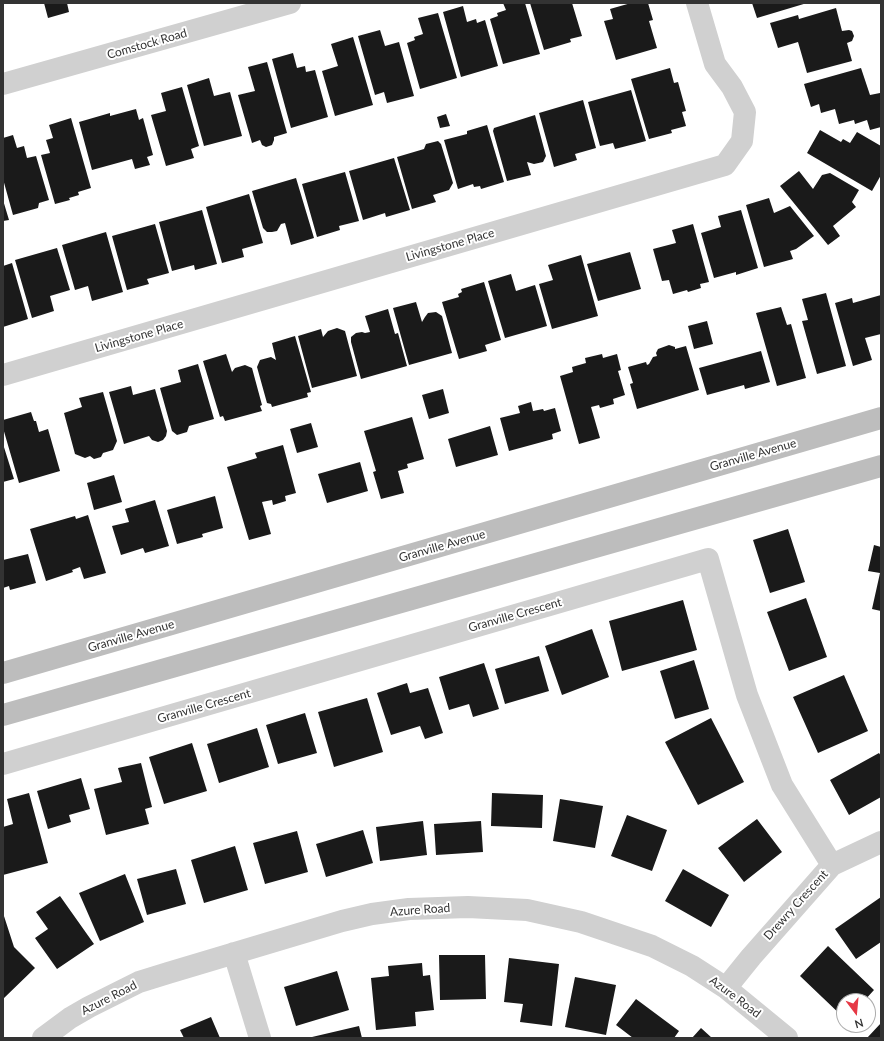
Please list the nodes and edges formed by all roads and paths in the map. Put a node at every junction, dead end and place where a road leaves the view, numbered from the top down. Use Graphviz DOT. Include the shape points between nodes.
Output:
graph roads {
  1 [pos="290,3"];
  2 [pos="697,3"];
  3 [pos="3,84"];
  4 [pos="3,375"];
  5 [pos="881,418"];
  6 [pos="881,466"];
  7 [pos="3,673"];
  8 [pos="3,715"];
  9 [pos="3,764"];
  10 [pos="881,842"];
  11 [pos="832,865"];
  12 [pos="234,953"];
  13 [pos="726,988"];
  14 [pos="43,1038"];
  15 [pos="260,1038"];
  16 [pos="787,1038"];
  1 -- 3 [label="street, Comstock Road"];
  2 -- 4 [label="street, Livingstone Place" via="715,64 732,86 745,112 742,141 725,165"];
  5 -- 7 [label="main road, Granville Avenue"];
  6 -- 8 [label="main road"];
  9 -- 11 [label="street, Granville Crescent" via="708,559 747,695 782,785"];
  10 -- 11 [label="street, Drewry Crescent"];
  11 -- 13 [label="street, Drewry Crescent" via="750,957"];
  12 -- 13 [label="street, Azure Road" via="372,914 409,909 461,907 527,910 581,922 652,946 692,966"];
  12 -- 14 [label="street, Azure Road" via="139,982 70,1018"];
  12 -- 15 [label="street"];
  13 -- 16 [label="street, Azure Road"];
}
